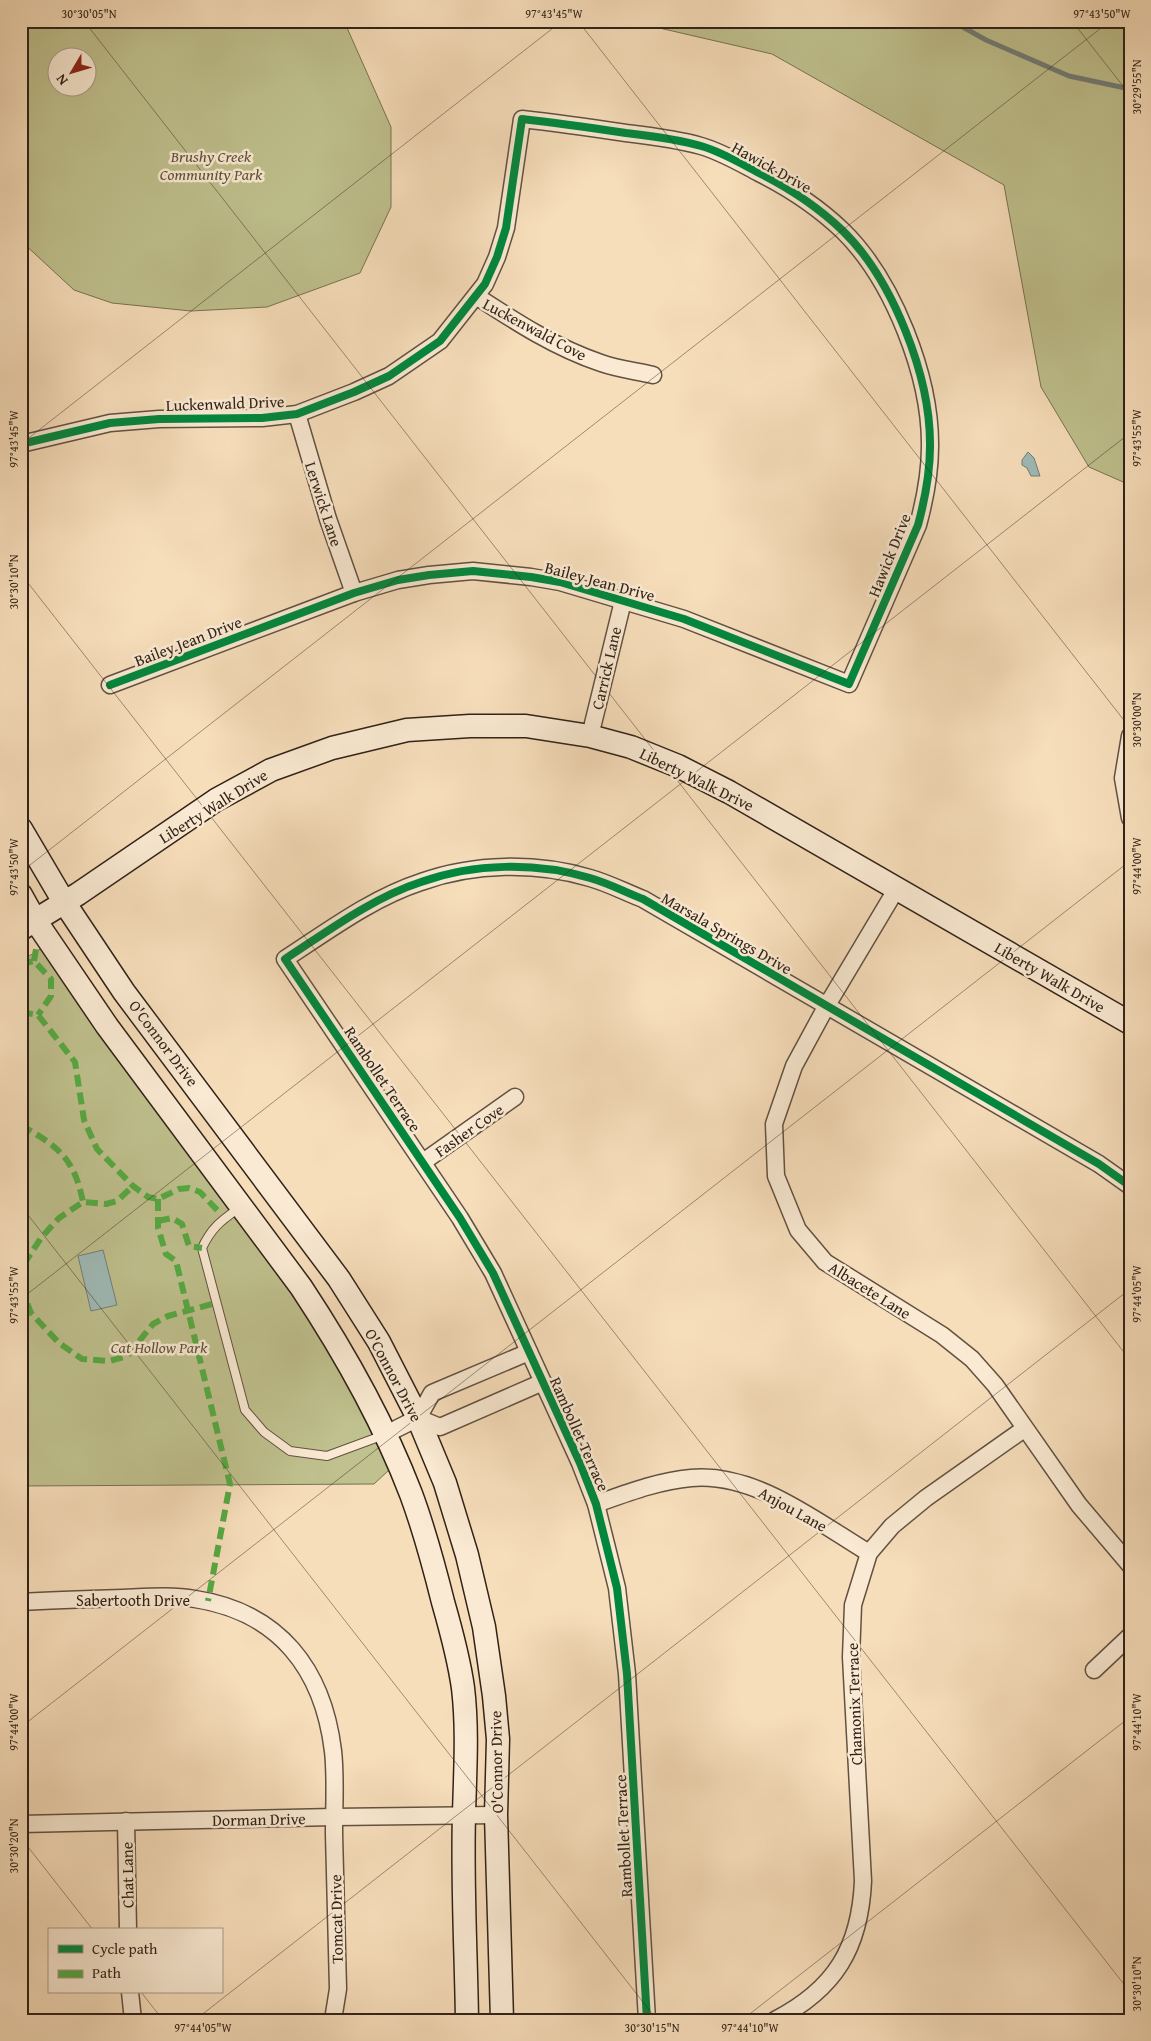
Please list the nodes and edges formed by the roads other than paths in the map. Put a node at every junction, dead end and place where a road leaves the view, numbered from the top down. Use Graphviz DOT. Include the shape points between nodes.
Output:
graph roads {
  1 [pos="522,119"];
  2 [pos="476,296"];
  3 [pos="653,375"];
  4 [pos="297,414"];
  5 [pos="21,444"];
  6 [pos="354,593"];
  7 [pos="622,601"];
  8 [pos="849,684"];
  9 [pos="110,685"];
  10 [pos="590,736"];
  11 [pos="1130,736"];
  12 [pos="1130,818"];
  13 [pos="21,829"];
  14 [pos="897,888"];
  15 [pos="21,895"];
  16 [pos="64,902"];
  17 [pos="28,924"];
  18 [pos="285,959"];
  19 [pos="826,1006"];
  20 [pos="1130,1023"];
  21 [pos="515,1098"];
  22 [pos="423,1162"];
  23 [pos="1130,1186"];
  24 [pos="241,1207"];
  25 [pos="529,1352"];
  26 [pos="543,1382"];
  27 [pos="418,1418"];
  28 [pos="1024,1429"];
  29 [pos="386,1434"];
  30 [pos="596,1504"];
  31 [pos="870,1553"];
  32 [pos="1130,1565"];
  33 [pos="21,1602"];
  34 [pos="1130,1636"];
  35 [pos="1094,1670"];
  36 [pos="464,1815"];
  37 [pos="496,1816"];
  38 [pos="334,1817"];
  39 [pos="126,1821"];
  40 [pos="21,1824"];
  41 [pos="128,1928"];
  42 [pos="130,1994"];
  43 [pos="133,2020"];
  44 [pos="333,2020"];
  45 [pos="467,2020"];
  46 [pos="502,2020"];
  47 [pos="647,2020"];
  48 [pos="775,2020"];
  1 -- 2 [label="street, Luckenwald Drive" via="506,228 497,257"];
  1 -- 8 [label="street, Hawick Drive" via="671,139 730,157 822,212 864,254 881,280 907,334 924,390 930,437 929,473 918,525"];
  2 -- 3 [label="street, Luckenwald Cove" via="570,351 602,364"];
  2 -- 4 [label="street, Luckenwald Drive" via="440,341 389,376"];
  4 -- 5 [label="street, Luckenwald Drive" via="262,418 159,418 110,423"];
  4 -- 6 [label="street, Lerwick Lane"];
  6 -- 7 [label="street, Bailey Jean Drive" via="398,580 474,571 560,582"];
  6 -- 9 [label="street, Bailey Jean Drive"];
  7 -- 8 [label="street, Bailey Jean Drive" via="684,619"];
  7 -- 10 [label="street, Carrick Lane"];
  10 -- 14 [label="main road, Liberty Walk Drive" via="631,747 687,771"];
  10 -- 16 [label="main road, Liberty Walk Drive" via="526,726 470,726 407,730 332,748 271,770 216,800"];
  11 -- 12 [label="street" via="1123,778"];
  13 -- 16 [label="main road, O'Connor Drive"];
  14 -- 19 [label="street, Albacete Lane"];
  14 -- 20 [label="main road, Liberty Walk Drive"];
  15 -- 17 [label="main road, O'Connor Drive"];
  16 -- 17 [label="main road, Liberty Walk Drive"];
  16 -- 27 [label="main road, O'Connor Drive" via="124,992 339,1279 379,1342"];
  17 -- 24 [label="main road, O'Connor Drive"];
  18 -- 19 [label="street, Marsala Springs Drive" via="370,905 420,882 478,868 534,867 590,878 643,899"];
  18 -- 22 [label="street, Rambollet Terrace"];
  19 -- 23 [label="street, Marsala Springs Drive" via="1099,1164"];
  19 -- 28 [label="street, Albacete Lane" via="794,1066 774,1124 776,1176 798,1230 825,1262 942,1335 972,1359 995,1385"];
  21 -- 22 [label="street, Fasher Cove"];
  22 -- 25 [label="street, Rambollet Terrace" via="493,1273"];
  24 -- 29 [label="main road, O'Connor Drive" via="325,1324"];
  24 -- 29 [label="lane" via="209,1232 202,1248 245,1410 264,1432 290,1451 327,1456"];
  25 -- 26 [label="street, Rambollet Terrace"];
  25 -- 27 [label="street" via="432,1393"];
  26 -- 27 [label="street" via="440,1427"];
  26 -- 30 [label="street, Rambollet Terrace"];
  27 -- 29 [label="street"];
  27 -- 37 [label="main road, O'Connor Drive" via="445,1483 468,1555 484,1627 498,1739"];
  28 -- 31 [label="street, Chamonix Terrace" via="919,1504 892,1526"];
  28 -- 32 [label="street, Albacete Lane" via="1079,1506"];
  29 -- 36 [label="main road, O'Connor Drive" via="412,1496 456,1652 465,1712"];
  30 -- 31 [label="street, Anjou Lane" via="649,1486 689,1478 723,1479 769,1493"];
  30 -- 47 [label="street, Rambollet Terrace" via="617,1588 627,1674"];
  31 -- 48 [label="street, Chamonix Terrace" via="853,1605 850,1657 862,1906 846,1954 832,1975 796,2009"];
  33 -- 38 [label="street, Sabertooth Drive" via="166,1596 194,1598 247,1614 270,1629 308,1669 326,1709 334,1753"];
  34 -- 35 [label="street"];
  36 -- 37 [label="street, Dorman Drive"];
  36 -- 38 [label="street, Dorman Drive"];
  36 -- 45 [label="main road, O'Connor Drive"];
  37 -- 46 [label="main road, O'Connor Drive"];
  38 -- 39 [label="street, Dorman Drive"];
  38 -- 44 [label="street, Tomcat Drive" via="338,1989"];
  39 -- 40 [label="street, Dorman Drive"];
  39 -- 41 [label="street, Chat Lane"];
  42 -- 43 [label="street"];
}
